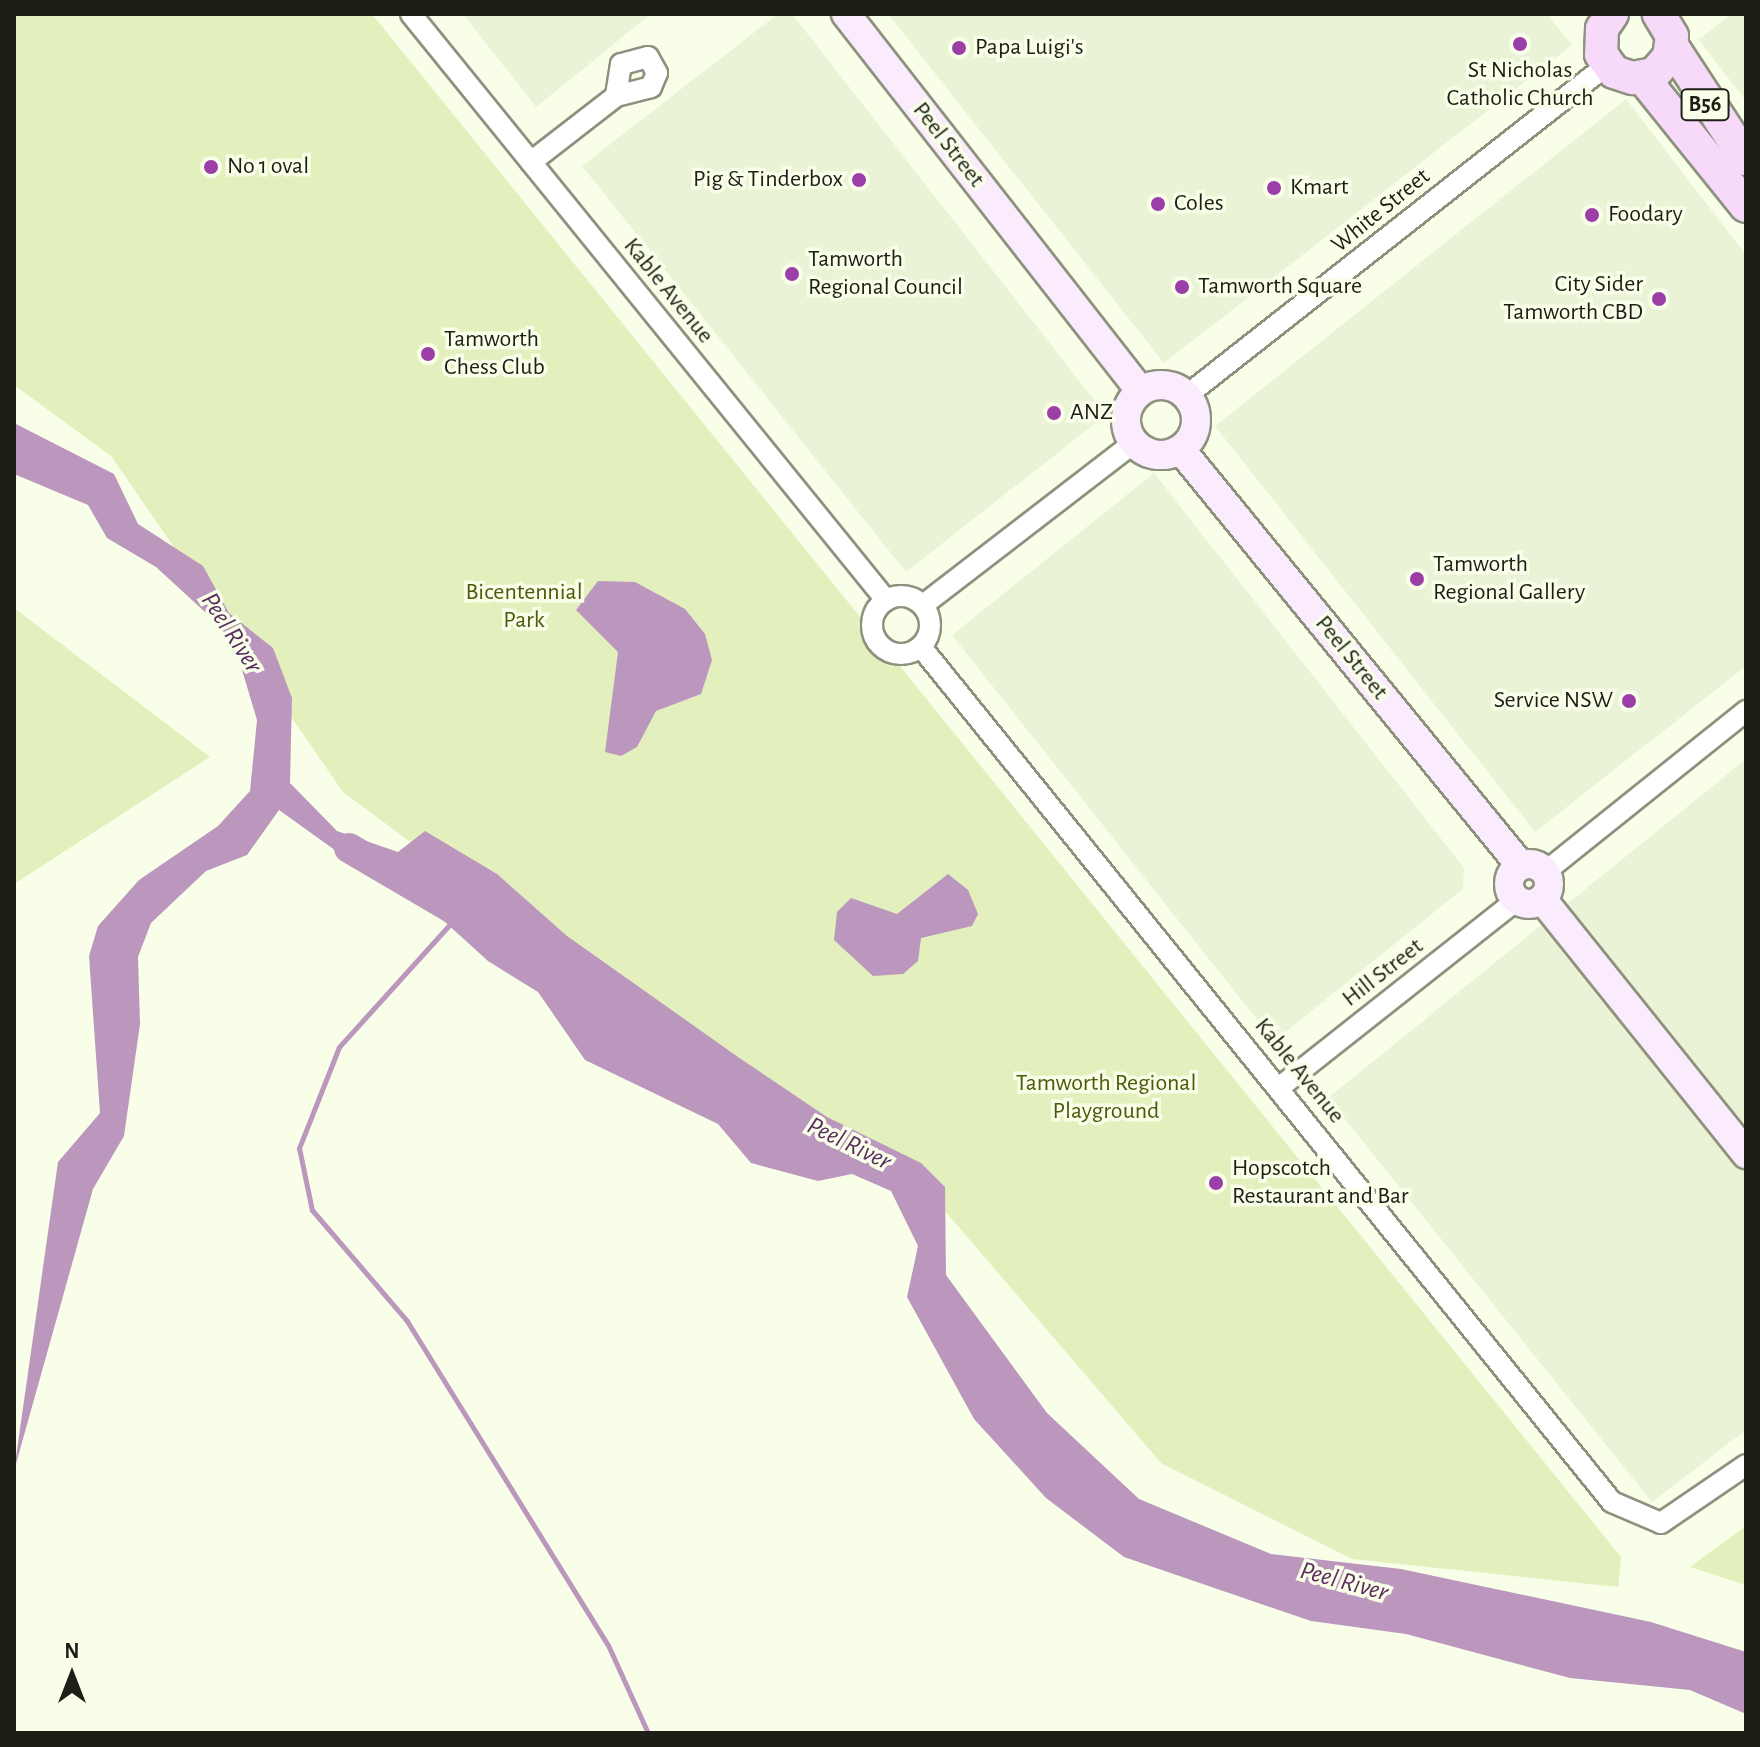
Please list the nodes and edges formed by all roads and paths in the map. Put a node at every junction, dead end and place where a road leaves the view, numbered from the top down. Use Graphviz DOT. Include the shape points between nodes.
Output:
graph roads {
  1 [pos="411,14"];
  2 [pos="846,14"];
  3 [pos="1601,19"];
  4 [pos="1667,23"];
  5 [pos="1607,65"];
  6 [pos="1643,78"];
  7 [pos="616,96"];
  8 [pos="1746,159"];
  9 [pos="531,162"];
  10 [pos="1746,206"];
  11 [pos="1140,390"];
  12 [pos="1186,396"];
  13 [pos="1133,443"];
  14 [pos="1181,450"];
  15 [pos="886,600"];
  16 [pos="923,605"];
  17 [pos="921,647"];
  18 [pos="1746,711"];
  19 [pos="1531,885"];
  20 [pos="1280,1087"];
  21 [pos="1746,1154"];
  22 [pos="1746,1465"];
  1 -- 9 [label="street, Kable Avenue"];
  2 -- 11 [label="main road, Peel Street"];
  3 -- 5 [label="main road"];
  4 -- 6 [label="main road, B56" via="1663,66"];
  4 -- 8 [label="main road, B56"];
  5 -- 6 [label="main road"];
  5 -- 12 [label="street, White Street"];
  6 -- 10 [label="main road, B56"];
  7 -- 9 [label="street"];
  9 -- 15 [label="street, Kable Avenue"];
  11 -- 12 [label="main road" via="1165,385"];
  11 -- 13 [label="main road" via="1125,419"];
  12 -- 14 [label="main road" via="1195,428"];
  13 -- 14 [label="main road" via="1157,455"];
  13 -- 16 [label="street"];
  14 -- 19 [label="main road, Peel Street"];
  15 -- 16 [label="street" via="906,596"];
  15 -- 17 [label="street" via="872,623 878,642 894,654"];
  16 -- 17 [label="street" via="931,622"];
  17 -- 20 [label="street, Kable Avenue"];
  18 -- 19 [label="street, Hill Street"];
  19 -- 20 [label="street, Hill Street"];
  19 -- 21 [label="main road, Peel Street"];
  20 -- 22 [label="street, Kable Avenue" via="1594,1482 1643,1520 1680,1514"];
}
